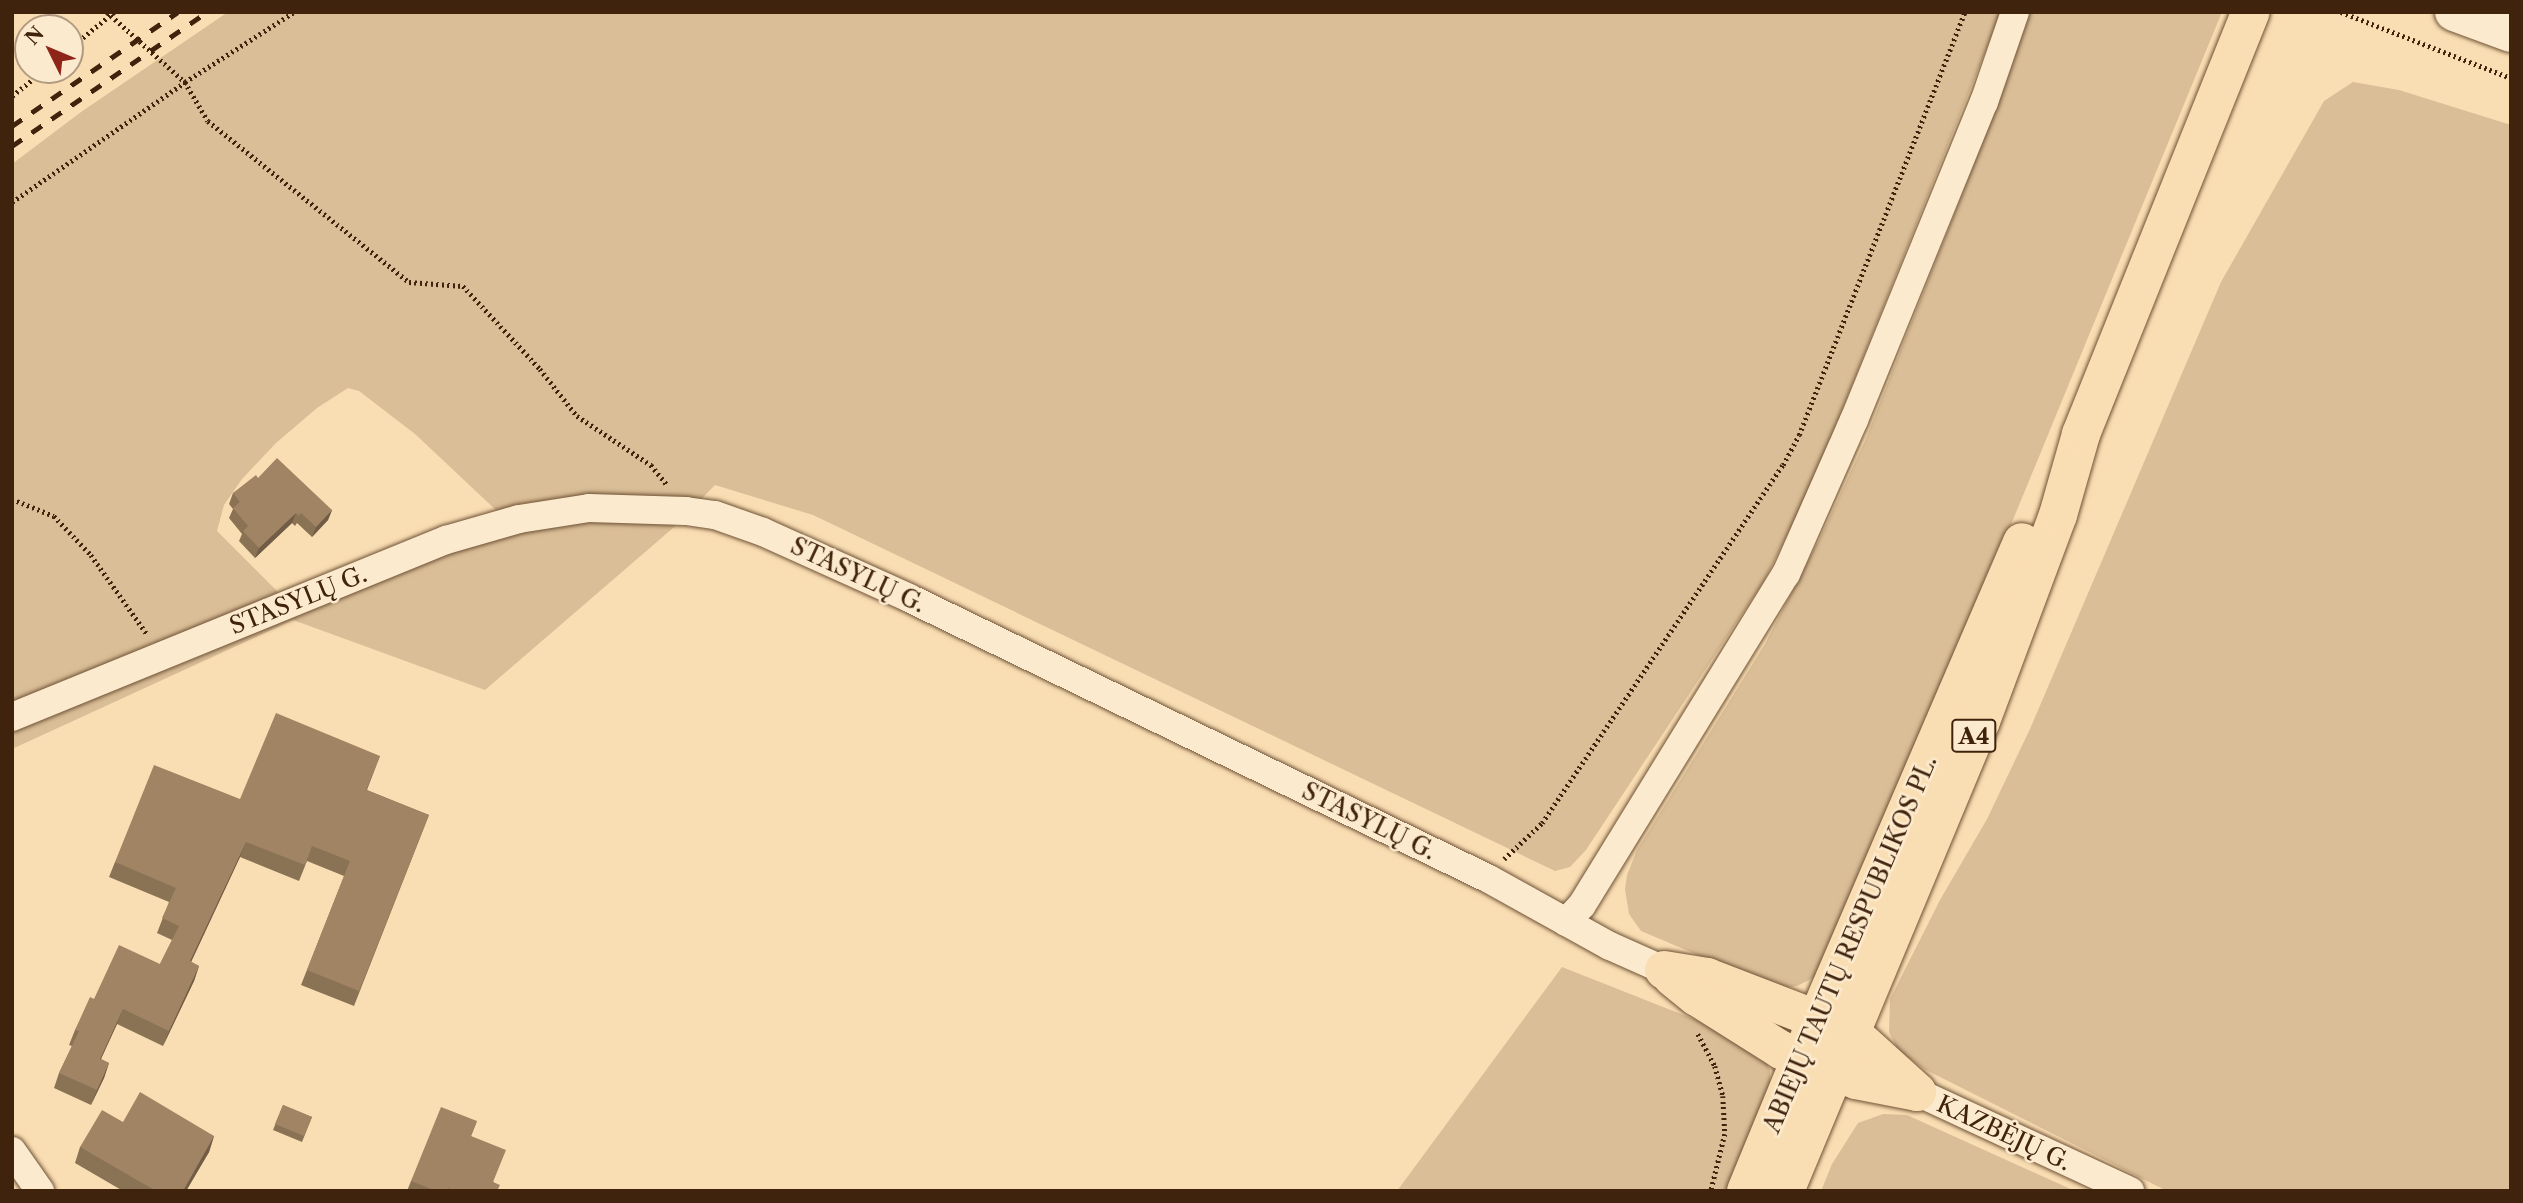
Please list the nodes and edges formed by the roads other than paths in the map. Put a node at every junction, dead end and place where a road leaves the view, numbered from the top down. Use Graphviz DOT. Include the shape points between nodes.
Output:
graph roads {
  1 [pos="2015,12"];
  2 [pos="2454,12"];
  3 [pos="2250,15"];
  4 [pos="2511,33"];
  5 [pos="2081,434"];
  6 [pos="12,717"];
  7 [pos="1566,922"];
  8 [pos="1664,970"];
  9 [pos="1816,1019"];
  10 [pos="1852,1033"];
  11 [pos="1800,1058"];
  12 [pos="1835,1073"];
  13 [pos="1917,1092"];
  14 [pos="12,1150"];
  15 [pos="40,1191"];
  16 [pos="1746,1191"];
  17 [pos="1785,1191"];
  18 [pos="2130,1191"];
  1 -- 7 [label="street" via="1984,102 1786,574 1589,894"];
  2 -- 4 [label="main road"];
  3 -- 5 [label="highway, ABIEJŲ TAUTŲ RESPUBLIKOS PL. / A4"];
  5 -- 9 [label="highway, ABIEJŲ TAUTŲ RESPUBLIKOS PL. / A4" via="2056,469 2031,519"];
  5 -- 10 [label="highway, ABIEJŲ TAUTŲ RESPUBLIKOS PL. / A4" via="2021,617"];
  6 -- 7 [label="street, STASYLŲ G." via="446,540 519,519 589,508 686,511 715,515 810,551 1489,879"];
  7 -- 8 [label="street, STASYLŲ G."];
  8 -- 9 [label="highway" via="1706,977"];
  8 -- 11 [label="highway" via="1697,998"];
  9 -- 10 [label="highway"];
  9 -- 11 [label="highway, ABIEJŲ TAUTŲ RESPUBLIKOS PL. / A4"];
  10 -- 12 [label="highway, ABIEJŲ TAUTŲ RESPUBLIKOS PL. / A4"];
  10 -- 13 [label="highway"];
  11 -- 12 [label="highway"];
  11 -- 16 [label="highway, ABIEJŲ TAUTŲ RESPUBLIKOS PL. / A4"];
  12 -- 13 [label="highway"];
  12 -- 17 [label="highway, ABIEJŲ TAUTŲ RESPUBLIKOS PL. / A4"];
  13 -- 18 [label="street, KAZBĖJŲ G."];
  14 -- 15 [label="street"];
}
